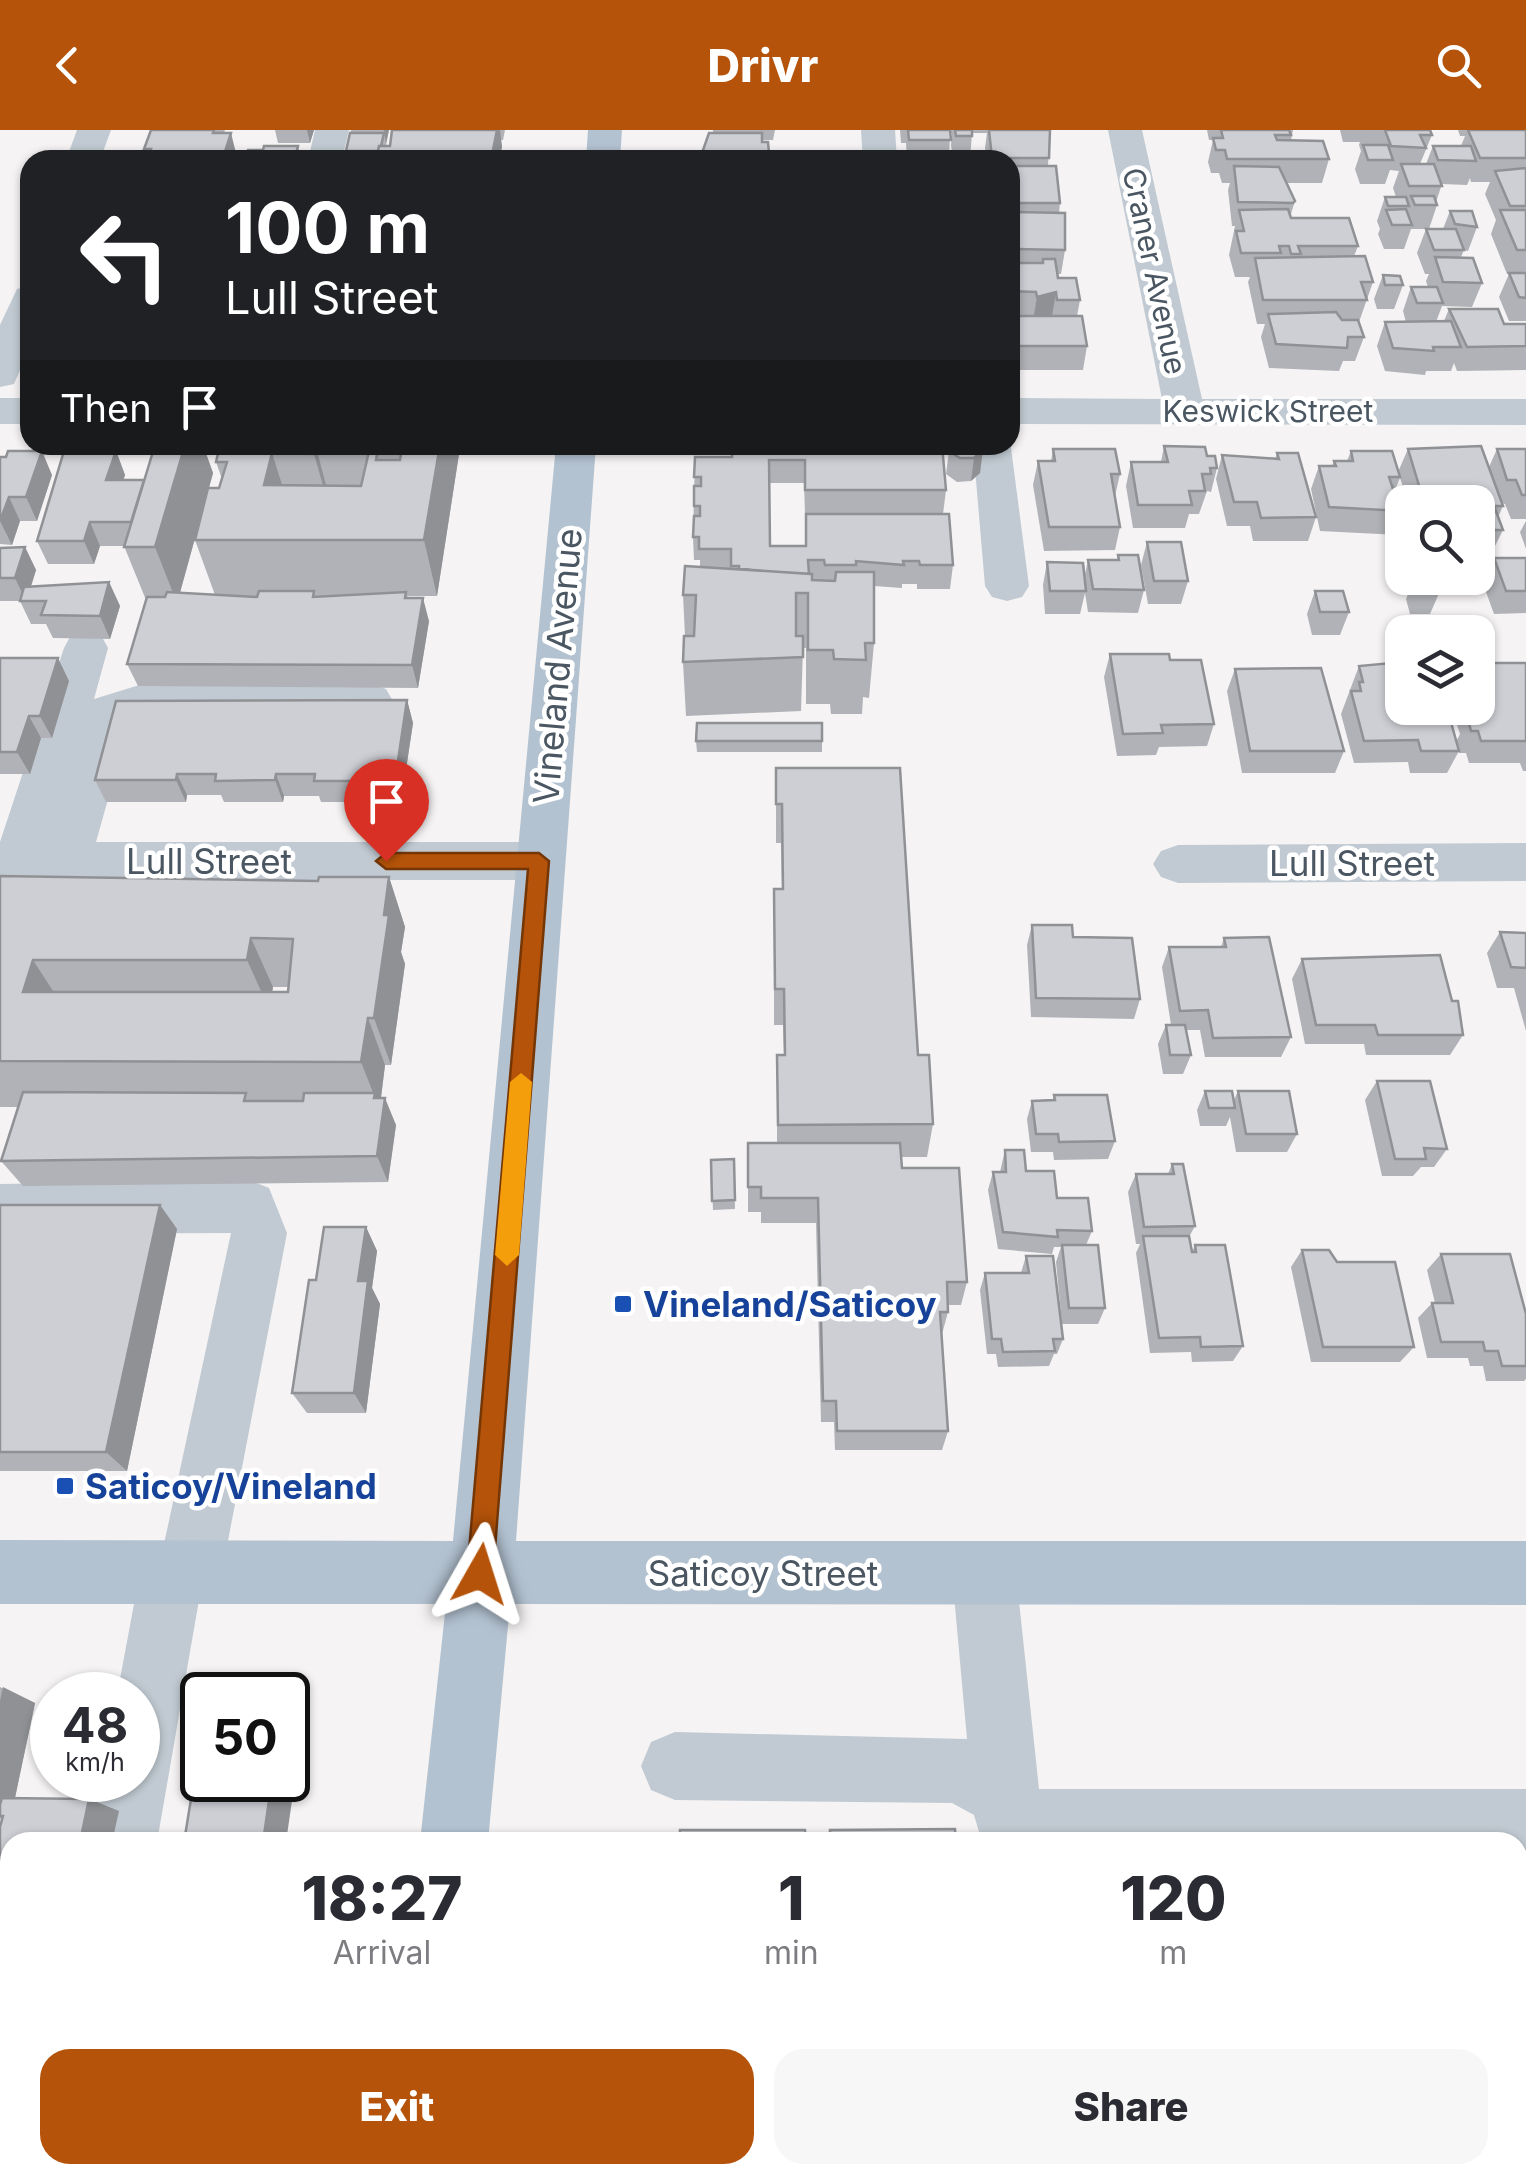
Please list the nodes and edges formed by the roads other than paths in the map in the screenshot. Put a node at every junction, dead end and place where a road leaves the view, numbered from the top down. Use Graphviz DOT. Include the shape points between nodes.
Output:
graph roads {
  1 [pos="1125,130"];
  2 [pos="20,323"];
  3 [pos="0,375"];
  4 [pos="1020,411"];
  5 [pos="1185,412"];
  6 [pos="1526,412"];
  7 [pos="575,455"];
  8 [pos="993,455"];
  9 [pos="1007,586"];
  10 [pos="86,648"];
  11 [pos="370,701"];
  12 [pos="30,861"];
  13 [pos="539,861"];
  14 [pos="1526,862"];
  15 [pos="1178,864"];
  16 [pos="0,1209"];
  17 [pos="0,1572"];
  18 [pos="181,1572"];
  19 [pos="984,1572"];
  20 [pos="1526,1572"];
  21 [pos="480,1574"];
  22 [pos="158,1672"];
  23 [pos="675,1766"];
  24 [pos="130,1802"];
  25 [pos="1009,1820"];
  26 [pos="1526,1823"];
  27 [pos="125,1832"];
  28 [pos="455,1832"];
  1 -- 5 [label="street, Craner Avenue"];
  2 -- 3 [label="street"];
  4 -- 5 [label="street, Keswick Street"];
  5 -- 6 [label="street, Keswick Street"];
  7 -- 13 [label="main road, Vineland Avenue"];
  8 -- 9 [label="street"];
  10 -- 12 [label="street" via="34,810"];
  11 -- 12 [label="street" via="146,700 111,709 84,788"];
  12 -- 13 [label="street, Lull Street"];
  13 -- 21 [label="main road, Vineland Avenue"];
  14 -- 15 [label="street, Lull Street"];
  16 -- 18 [label="street" via="249,1205 258,1234"];
  17 -- 18 [label="main road, Saticoy Street"];
  18 -- 21 [label="main road, Saticoy Street"];
  18 -- 22 [label="street"];
  19 -- 20 [label="main road, Saticoy Street"];
  19 -- 21 [label="main road, Saticoy Street"];
  19 -- 25 [label="street"];
  21 -- 28 [label="main road, Vineland Avenue"];
  23 -- 25 [label="street" via="959,1769"];
  24 -- 27 [label="street"];
  25 -- 26 [label="street"];
}
